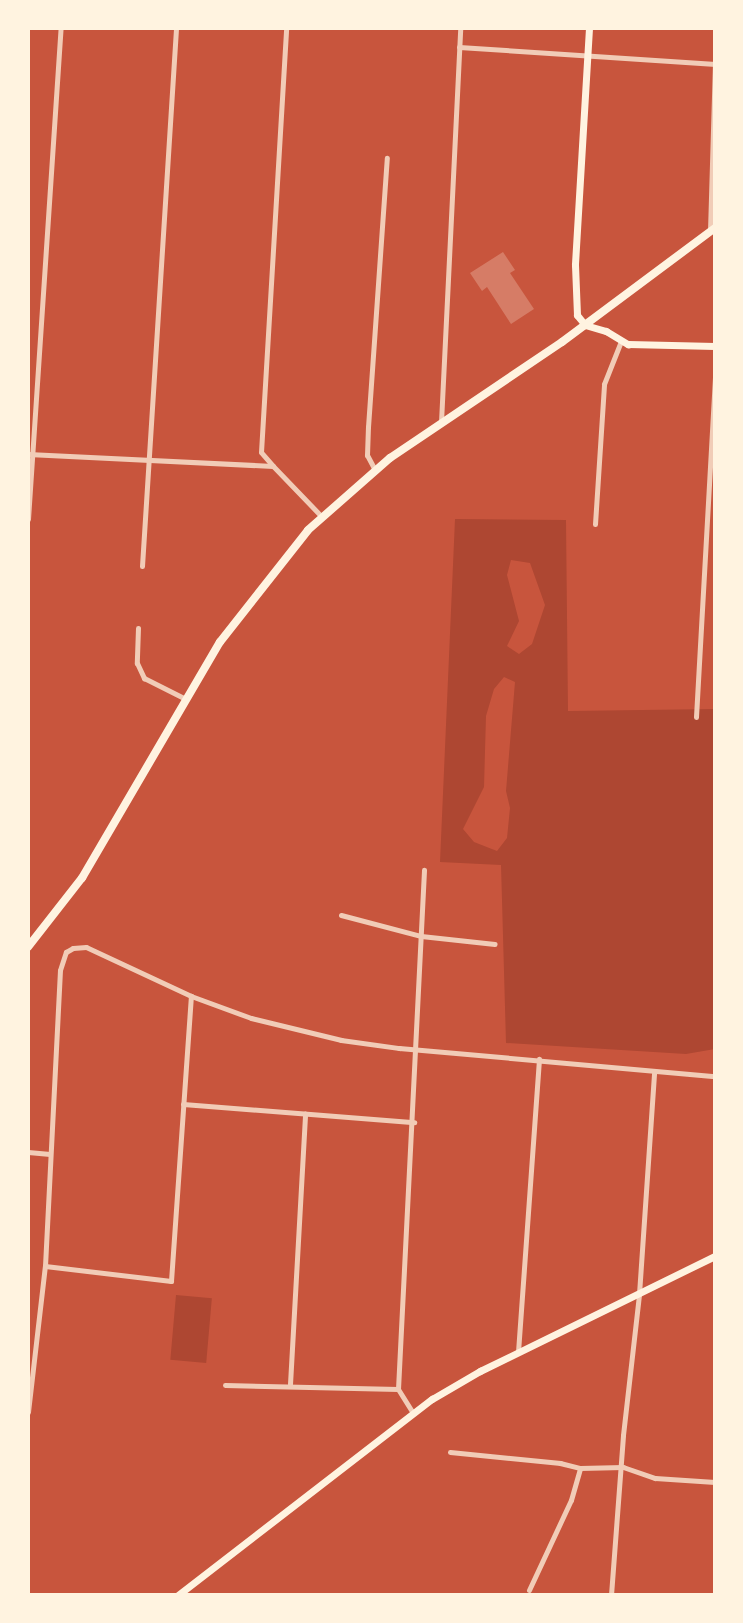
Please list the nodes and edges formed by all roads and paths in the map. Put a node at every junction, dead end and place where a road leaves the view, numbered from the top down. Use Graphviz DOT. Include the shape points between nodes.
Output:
graph roads {
  1 [pos="61,28"];
  2 [pos="176,28"];
  3 [pos="286,28"];
  4 [pos="460,28"];
  5 [pos="589,28"];
  6 [pos="459,47"];
  7 [pos="588,55"];
  8 [pos="715,62"];
  9 [pos="387,158"];
  10 [pos="713,229"];
  11 [pos="585,325"];
  12 [pos="621,341"];
  13 [pos="715,346"];
  14 [pos="715,374"];
  15 [pos="441,423"];
  16 [pos="30,454"];
  17 [pos="149,461"];
  18 [pos="273,466"];
  19 [pos="375,470"];
  20 [pos="322,517"];
  21 [pos="28,519"];
  22 [pos="595,524"];
  23 [pos="142,566"];
  24 [pos="138,628"];
  25 [pos="184,698"];
  26 [pos="696,717"];
  27 [pos="424,870"];
  28 [pos="341,915"];
  29 [pos="421,936"];
  30 [pos="495,944"];
  31 [pos="28,947"];
  32 [pos="191,996"];
  33 [pos="415,1049"];
  34 [pos="539,1059"];
  35 [pos="654,1072"];
  36 [pos="715,1076"];
  37 [pos="183,1104"];
  38 [pos="305,1113"];
  39 [pos="414,1122"];
  40 [pos="28,1152"];
  41 [pos="50,1154"];
  42 [pos="715,1256"];
  43 [pos="45,1266"];
  44 [pos="639,1294"];
  45 [pos="518,1352"];
  46 [pos="290,1384"];
  47 [pos="225,1385"];
  48 [pos="398,1389"];
  49 [pos="28,1412"];
  50 [pos="413,1413"];
  51 [pos="450,1452"];
  52 [pos="623,1467"];
  53 [pos="580,1468"];
  54 [pos="715,1482"];
  55 [pos="529,1590"];
  56 [pos="178,1595"];
  57 [pos="611,1595"];
  1 -- 16 [label="street"];
  2 -- 17 [label="street"];
  3 -- 18 [label="street" via="261,452"];
  4 -- 6 [label="street"];
  5 -- 7 [label="main road"];
  6 -- 7 [label="street"];
  6 -- 15 [label="street"];
  7 -- 8 [label="street"];
  7 -- 11 [label="main road" via="574,295 577,315"];
  8 -- 10 [label="street"];
  9 -- 19 [label="street" via="368,427 367,455"];
  10 -- 11 [label="main road"];
  11 -- 12 [label="main road"];
  11 -- 15 [label="main road"];
  12 -- 13 [label="main road" via="656,347"];
  12 -- 22 [label="street" via="604,384"];
  14 -- 26 [label="street"];
  15 -- 19 [label="main road"];
  16 -- 17 [label="street"];
  16 -- 21 [label="street"];
  17 -- 18 [label="street"];
  17 -- 23 [label="street"];
  18 -- 20 [label="street"];
  19 -- 20 [label="main road"];
  20 -- 25 [label="main road" via="243,610"];
  24 -- 25 [label="street" via="137,663 144,678"];
  25 -- 31 [label="main road" via="82,878"];
  27 -- 29 [label="street"];
  28 -- 29 [label="street"];
  29 -- 30 [label="street"];
  29 -- 33 [label="street"];
  32 -- 33 [label="street" via="312,1034"];
  32 -- 37 [label="street"];
  32 -- 41 [label="street" via="86,947 67,951 58,997"];
  33 -- 34 [label="street"];
  33 -- 39 [label="street"];
  34 -- 35 [label="street"];
  34 -- 45 [label="street"];
  35 -- 36 [label="street"];
  35 -- 44 [label="street"];
  37 -- 38 [label="street"];
  37 -- 43 [label="street" via="171,1281"];
  38 -- 39 [label="street"];
  38 -- 46 [label="street"];
  39 -- 48 [label="street"];
  40 -- 41 [label="street"];
  41 -- 43 [label="street"];
  42 -- 44 [label="main road"];
  43 -- 49 [label="street"];
  44 -- 45 [label="main road"];
  44 -- 52 [label="street"];
  45 -- 50 [label="main road"];
  46 -- 47 [label="street"];
  46 -- 48 [label="street"];
  48 -- 50 [label="street"];
  50 -- 56 [label="main road"];
  51 -- 53 [label="street"];
  52 -- 53 [label="street"];
  52 -- 54 [label="street" via="655,1478"];
  52 -- 57 [label="street"];
  53 -- 55 [label="street" via="571,1500"];
}
